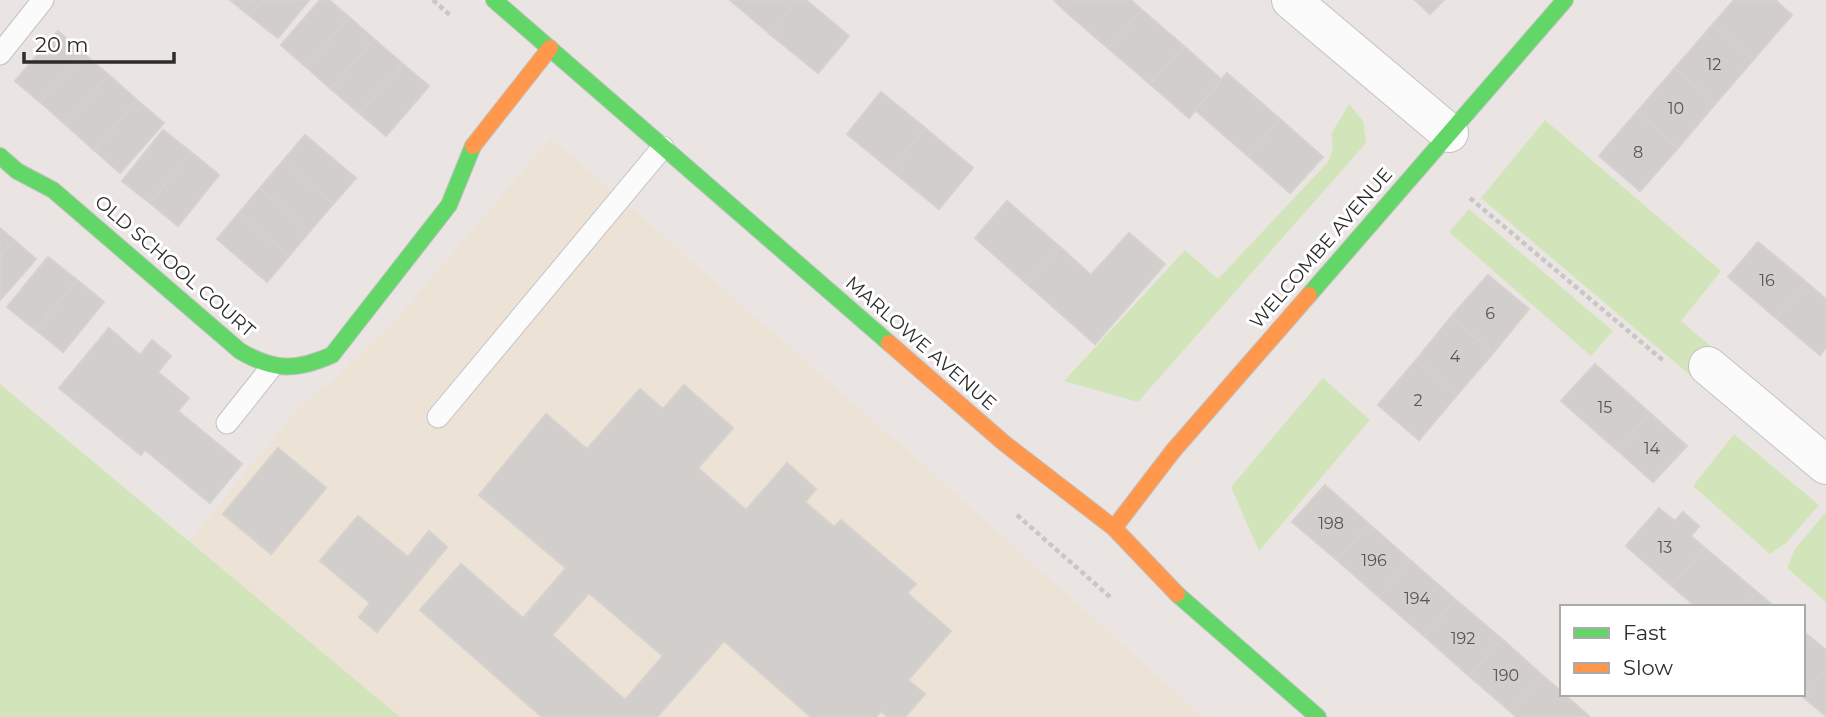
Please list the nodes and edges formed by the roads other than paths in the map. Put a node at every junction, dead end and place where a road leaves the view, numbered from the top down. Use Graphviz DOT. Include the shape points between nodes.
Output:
graph roads {
  1 [pos="43,0"];
  2 [pos="495,0"];
  3 [pos="1291,0"];
  4 [pos="1566,0"];
  5 [pos="550,48"];
  6 [pos="0,54"];
  7 [pos="1449,133"];
  8 [pos="663,147"];
  9 [pos="0,156"];
  10 [pos="1708,366"];
  11 [pos="270,369"];
  12 [pos="438,417"];
  13 [pos="227,423"];
  14 [pos="1826,465"];
  15 [pos="1114,528"];
  16 [pos="1318,717"];
  1 -- 6 [label="lane"];
  2 -- 5 [label="street, MARLOWE AVENUE"];
  3 -- 7 [label="street"];
  4 -- 7 [label="street, WELCOMBE AVENUE"];
  5 -- 8 [label="street, MARLOWE AVENUE"];
  5 -- 11 [label="street" via="474,142 449,205 332,355 308,367"];
  7 -- 15 [label="street, WELCOMBE AVENUE" via="1165,460"];
  8 -- 12 [label="lane"];
  8 -- 15 [label="street, MARLOWE AVENUE" via="1004,443"];
  9 -- 11 [label="street, OLD SCHOOL COURT" via="53,190 240,351"];
  10 -- 14 [label="street"];
  11 -- 13 [label="lane"];
  15 -- 16 [label="street, MARLOWE AVENUE" via="1160,579"];
}
